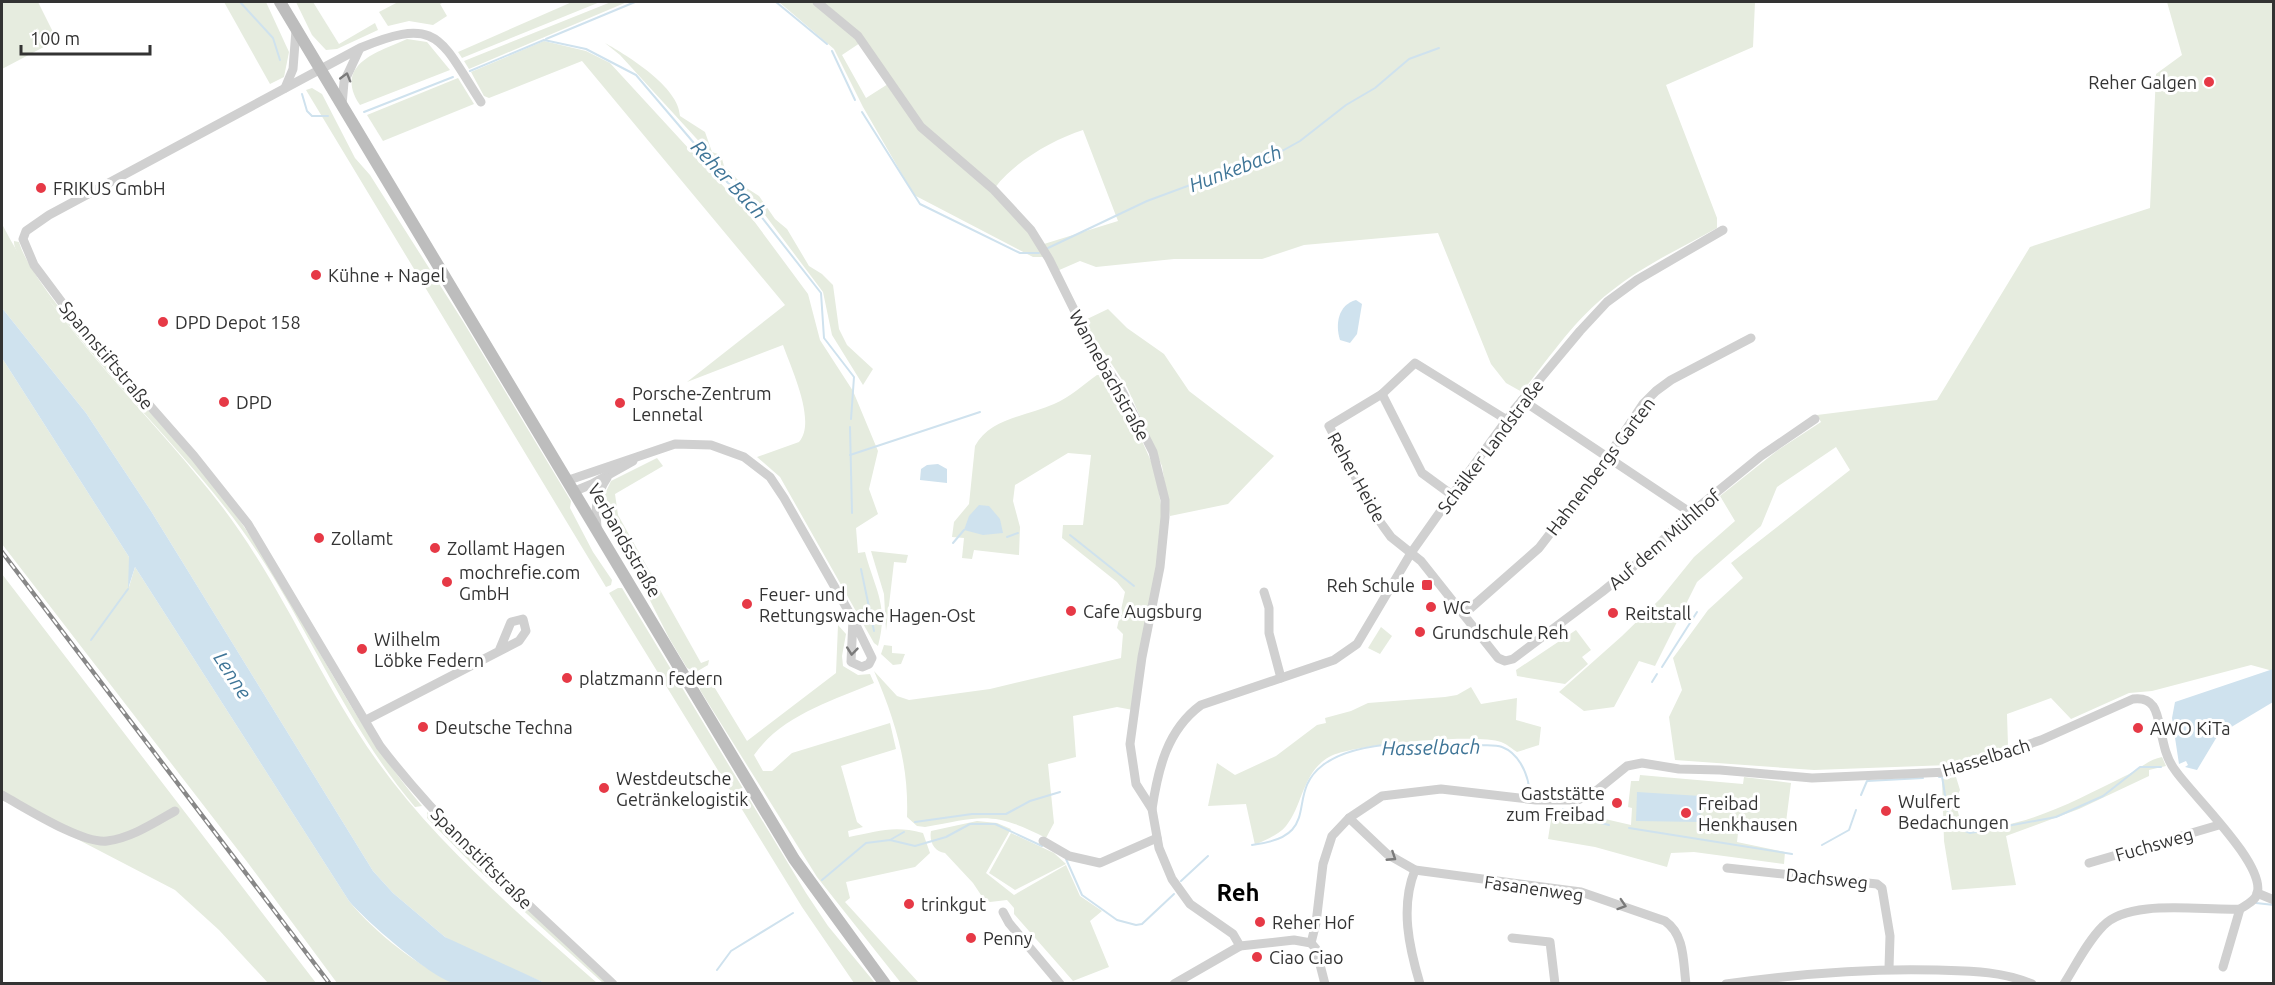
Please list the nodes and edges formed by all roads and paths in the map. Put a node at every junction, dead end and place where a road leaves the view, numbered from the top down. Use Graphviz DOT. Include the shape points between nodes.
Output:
graph roads {
  1 [pos="280,2"];
  2 [pos="817,2"];
  3 [pos="296,30"];
  4 [pos="360,48"];
  5 [pos="319,70"];
  6 [pos="285,88"];
  7 [pos="481,102"];
  8 [pos="342,108"];
  9 [pos="1723,230"];
  10 [pos="1751,338"];
  11 [pos="1382,394"];
  12 [pos="1522,400"];
  13 [pos="1815,419"];
  14 [pos="1507,420"];
  15 [pos="643,455"];
  16 [pos="1607,458"];
  17 [pos="609,476"];
  18 [pos="572,485"];
  19 [pos="1452,495"];
  20 [pos="1691,513"];
  21 [pos="597,528"];
  22 [pos="1411,553"];
  23 [pos="1264,592"];
  24 [pos="1464,614"];
  25 [pos="853,619"];
  26 [pos="499,651"];
  27 [pos="1281,678"];
  28 [pos="366,720"];
  29 [pos="2,795"];
  30 [pos="1152,809"];
  31 [pos="175,811"];
  32 [pos="1349,818"];
  33 [pos="2219,825"];
  34 [pos="1157,838"];
  35 [pos="1043,841"];
  36 [pos="2089,863"];
  37 [pos="1727,868"];
  38 [pos="1415,870"];
  39 [pos="2257,894"];
  40 [pos="2274,900"];
  41 [pos="2240,909"];
  42 [pos="1003,912"];
  43 [pos="1512,938"];
  44 [pos="1311,943"];
  45 [pos="1240,946"];
  46 [pos="1889,968"];
  47 [pos="2223,968"];
  48 [pos="1191,979"];
  49 [pos="613,984"];
  50 [pos="885,984"];
  51 [pos="1060,984"];
  52 [pos="1174,984"];
  53 [pos="1324,984"];
  54 [pos="1420,984"];
  55 [pos="1555,984"];
  56 [pos="1686,984"];
  57 [pos="1726,984"];
  58 [pos="2032,984"];
  59 [pos="2064,984"];
  1 -- 3 [label="main road, Verbandsstraße"];
  2 -- 30 [label="street, Wannebachstraße" via="858,36 921,127 993,189 1031,230 1153,452 1165,500 1165,517 1130,744 1136,784"];
  3 -- 5 [label="main road, Verbandsstraße"];
  3 -- 6 [label="street" via="294,69"];
  4 -- 5 [label="street, Spannstiftstraße"];
  4 -- 7 [label="street" via="400,33 432,36 450,53"];
  8 -- 4 [label="street, one-way" via="344,82"];
  5 -- 6 [label="street, Spannstiftstraße"];
  5 -- 8 [label="main road, Verbandsstraße"];
  6 -- 28 [label="street, Spannstiftstraße" via="49,215 26,231 23,238 34,265 78,324 248,524"];
  8 -- 18 [label="main road, Verbandsstraße"];
  9 -- 12 [label="street, Schälker Landstraße" via="1607,302"];
  10 -- 16 [label="street, Hahnenbergs Garten" via="1656,391"];
  11 -- 14 [label="street, Reher Heide" via="1415,363"];
  11 -- 19 [label="street" via="1422,473"];
  11 -- 22 [label="street, Reher Heide" via="1329,426 1374,513 1391,537"];
  12 -- 14 [label="street, Schälker Landstraße"];
  12 -- 16 [label="street"];
  13 -- 20 [label="street, Auf dem Mühlhof" via="1761,456"];
  14 -- 19 [label="street, Schälker Landstraße"];
  15 -- 17 [label="street"];
  15 -- 18 [label="street"];
  15 -- 25 [label="street" via="675,444 702,444 727,449 757,465 784,498"];
  16 -- 20 [label="street"];
  16 -- 24 [label="street, Hahnenbergs Garten" via="1539,548"];
  17 -- 18 [label="street"];
  17 -- 21 [label="street" via="595,504"];
  18 -- 21 [label="main road, Verbandsstraße"];
  19 -- 22 [label="street, Schälker Landstraße"];
  20 -- 24 [label="street, Auf dem Mühlhof" via="1645,557 1513,659 1498,658"];
  21 -- 50 [label="main road, Verbandsstraße" via="794,859"];
  22 -- 24 [label="street"];
  22 -- 27 [label="street, Schälker Landstraße" via="1353,647 1334,660"];
  23 -- 27 [label="street" via="1269,608 1269,633"];
  25 -- 25 [label="street, one-way" via="851,662 862,667 871,662 871,653"];
  26 -- 28 [label="street"];
  27 -- 30 [label="street, Schälker Landstraße" via="1201,705 1190,713 1170,740 1157,774"];
  28 -- 49 [label="street, Spannstiftstraße" via="380,746 434,813"];
  29 -- 31 [label="street" via="97,841 117,839 144,829"];
  30 -- 34 [label="street, Wannebachstraße"];
  32 -- 33 [label="street, Hasselbach" via="1382,796 1425,789 1536,800 1578,800 1636,763 1679,770 1812,778 1948,772 2041,740 2133,699 2147,700 2154,707 2164,750 2174,770"];
  32 -- 38 [label="street, Fasanenweg, one-way" via="1387,854"];
  32 -- 44 [label="street, Hasselbach" via="1332,836 1323,864"];
  33 -- 36 [label="street, Fuchsweg"];
  33 -- 39 [label="street" via="2251,864"];
  34 -- 35 [label="street" via="1100,863 1069,856"];
  34 -- 45 [label="street, Wannebachstraße" via="1164,862 1190,904 1233,934"];
  37 -- 46 [label="street, Dachsweg" via="1877,884 1882,888 1890,936"];
  38 -- 54 [label="street" via="1407,889 1406,906"];
  38 -- 56 [label="street, Fasanenweg, one-way" via="1581,892 1649,914 1675,928"];
  39 -- 40 [label="street"];
  39 -- 41 [label="street"];
  41 -- 47 [label="street"];
  41 -- 59 [label="street" via="2140,908 2122,913 2101,928"];
  42 -- 51 [label="street"];
  43 -- 55 [label="street" via="1550,942"];
  44 -- 45 [label="street" via="1294,940"];
  44 -- 53 [label="street"];
  45 -- 48 [label="street"];
  46 -- 57 [label="street"];
  46 -- 58 [label="street" via="1985,972"];
  48 -- 52 [label="street"];
}
